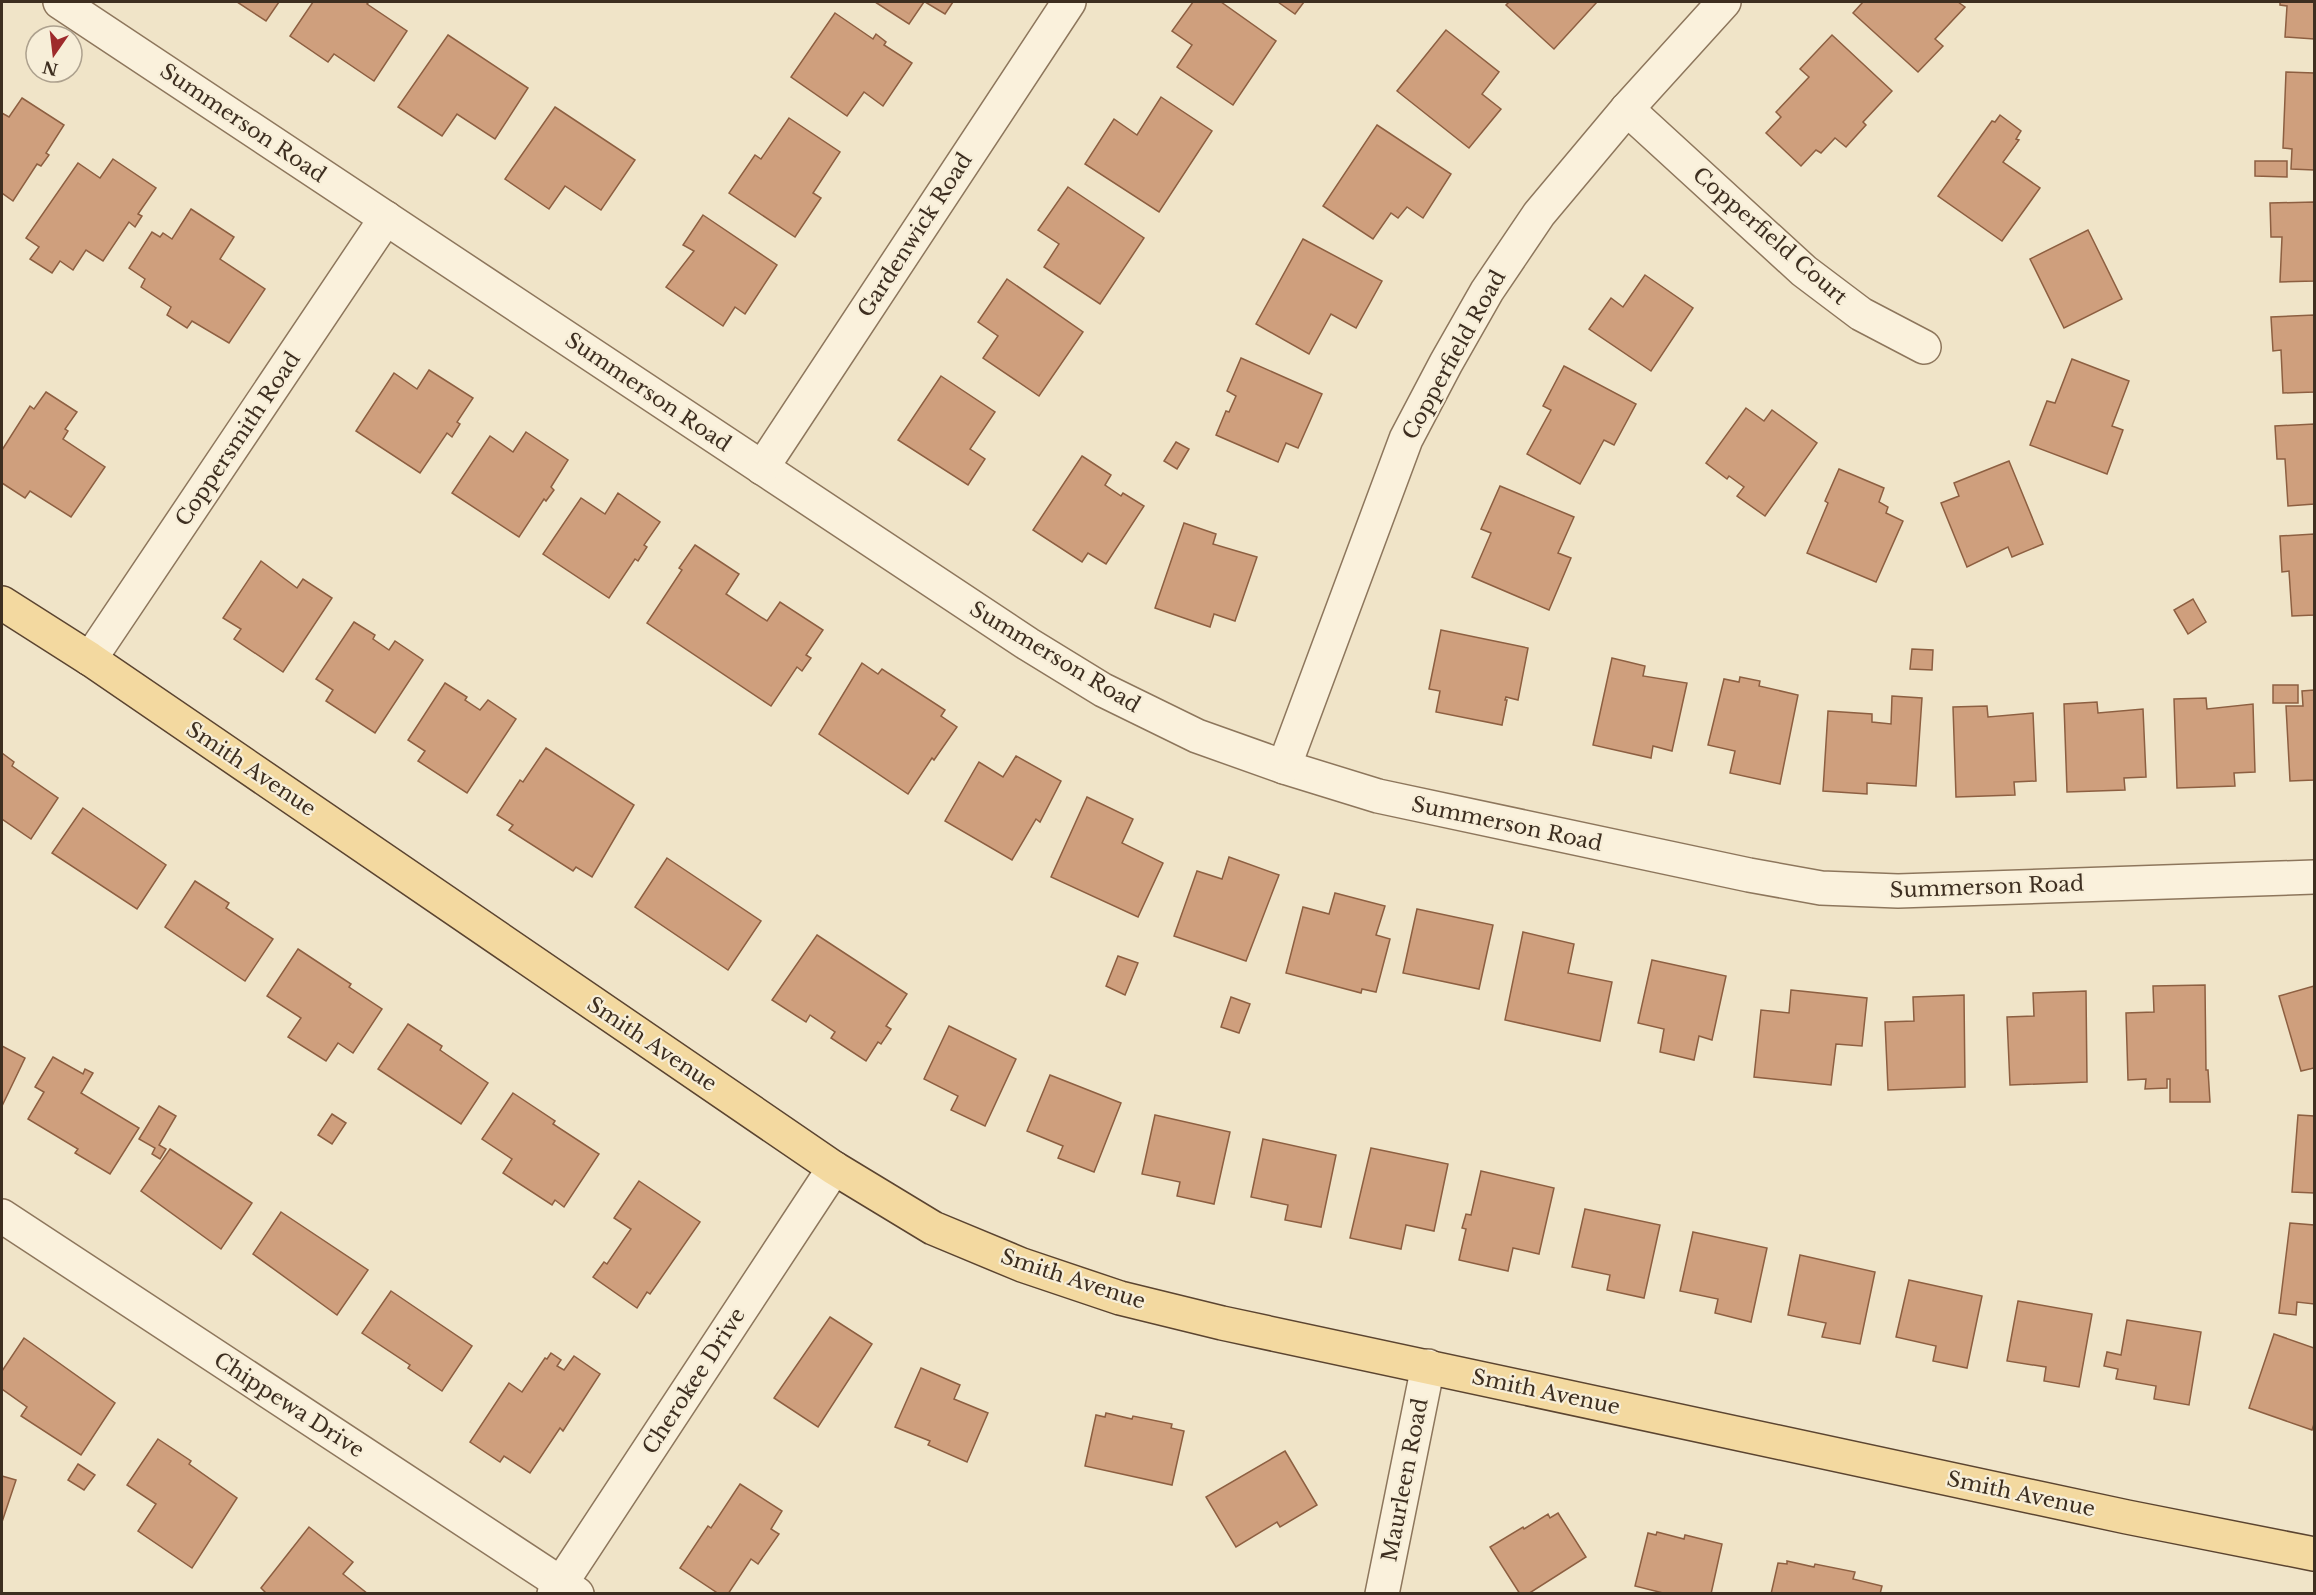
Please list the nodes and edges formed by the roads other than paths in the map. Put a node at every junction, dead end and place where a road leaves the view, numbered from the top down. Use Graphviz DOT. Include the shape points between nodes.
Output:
graph roads {
  1 [pos="60,2"];
  2 [pos="1069,2"];
  3 [pos="1724,2"];
  4 [pos="1627,109"];
  5 [pos="386,218"];
  6 [pos="1924,347"];
  7 [pos="762,468"];
  8 [pos="2,603"];
  9 [pos="90,659"];
  10 [pos="1284,767"];
  11 [pos="2314,877"];
  12 [pos="834,1168"];
  13 [pos="2,1216"];
  14 [pos="1428,1366"];
  15 [pos="2314,1554"];
  16 [pos="564,1590"];
  17 [pos="1382,1593"];
  1 -- 5 [label="street, Summerson Road"];
  2 -- 7 [label="street, Gardenwick Road"];
  3 -- 4 [label="street, Copperfield Road"];
  4 -- 6 [label="street, Copperfield Court" via="1804,271 1861,314"];
  4 -- 10 [label="street, Copperfield Road" via="1532,224 1487,291 1406,439"];
  5 -- 7 [label="street, Summerson Road"];
  5 -- 9 [label="street, Coppersmith Road"];
  7 -- 10 [label="street, Summerson Road" via="1102,690 1197,736"];
  8 -- 9 [label="main road, Smith Avenue"];
  9 -- 12 [label="main road, Smith Avenue"];
  10 -- 11 [label="street, Summerson Road" via="1378,796 1821,888 1898,891"];
  12 -- 14 [label="main road, Smith Avenue" via="933,1228 1022,1265 1131,1301"];
  12 -- 16 [label="street, Cherokee Drive"];
  13 -- 16 [label="street, Chippewa Drive"];
  14 -- 15 [label="main road, Smith Avenue"];
  14 -- 17 [label="street, Maurleen Road"];
}
